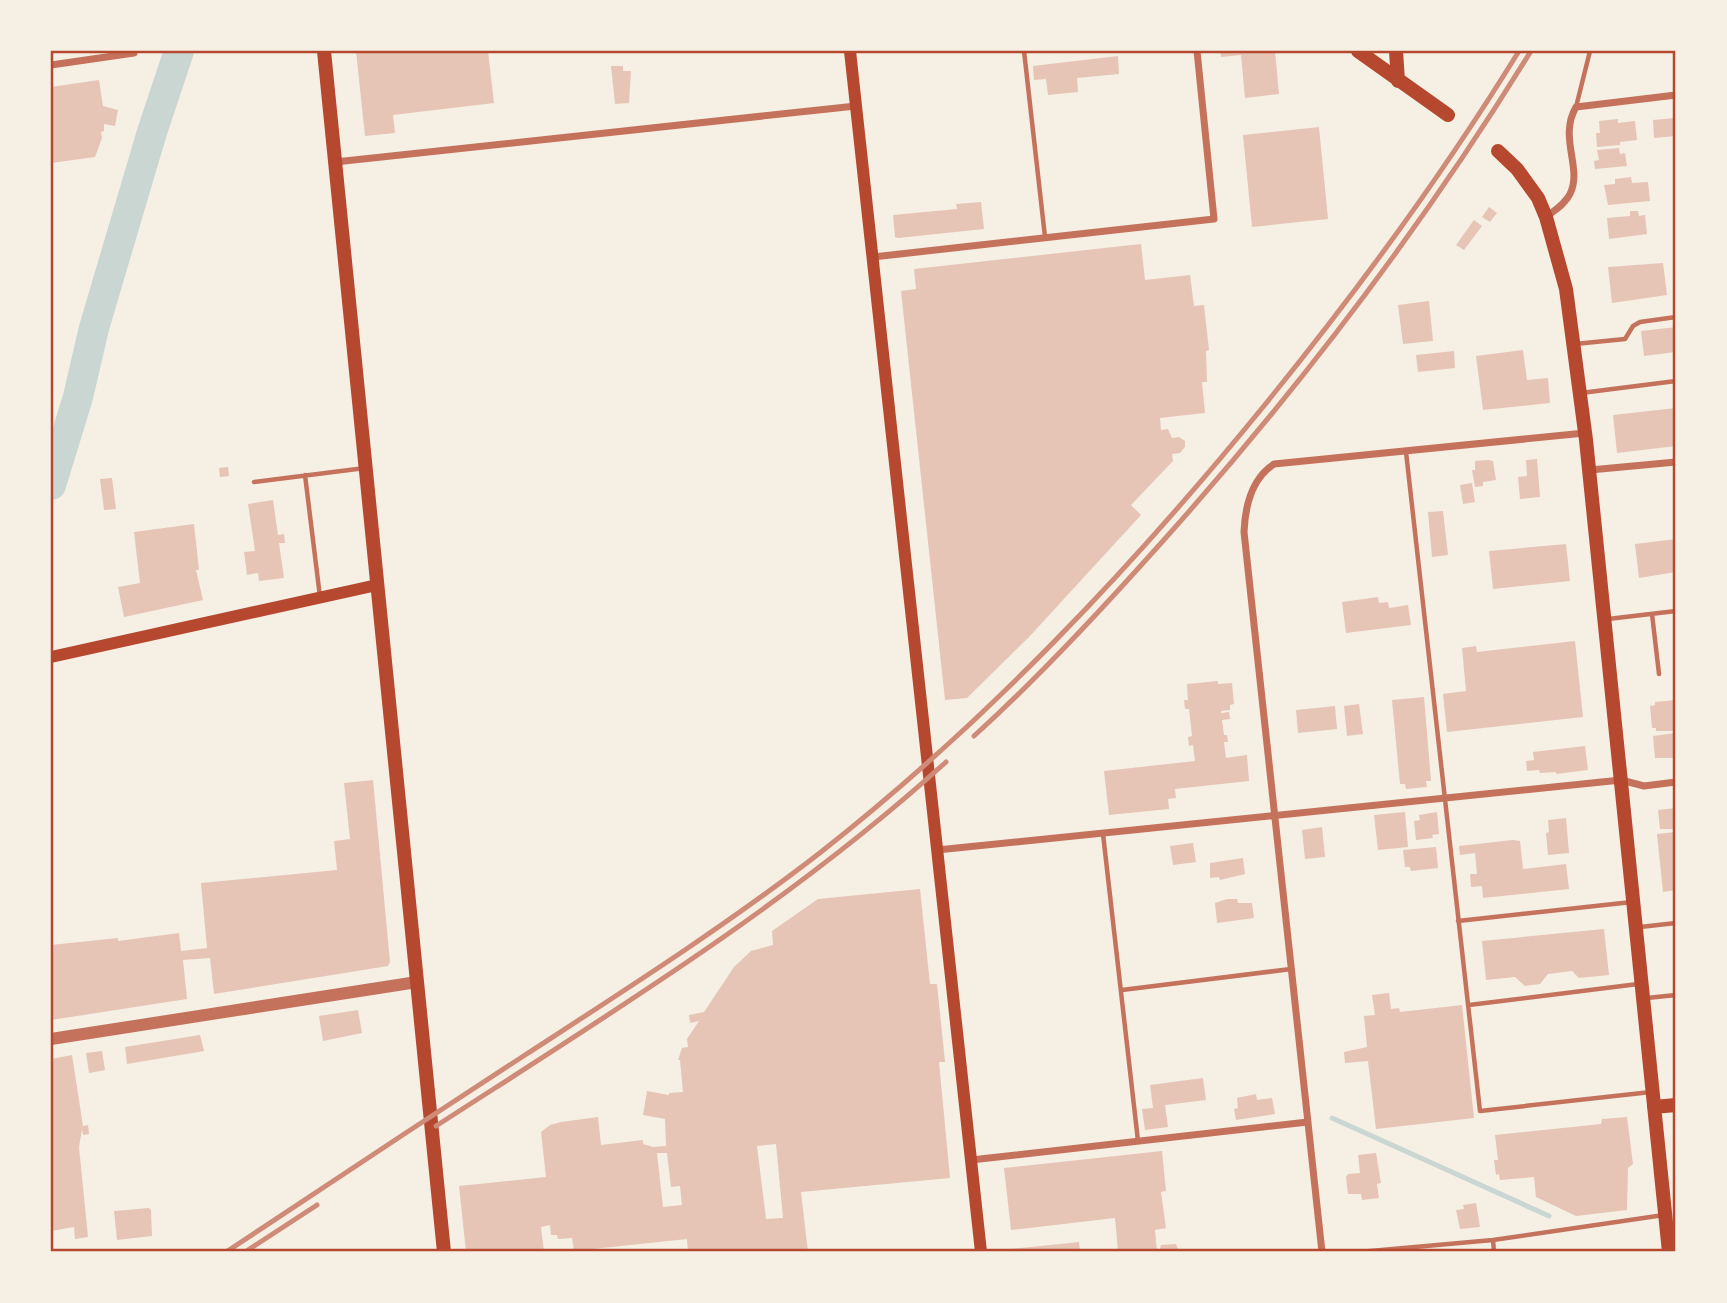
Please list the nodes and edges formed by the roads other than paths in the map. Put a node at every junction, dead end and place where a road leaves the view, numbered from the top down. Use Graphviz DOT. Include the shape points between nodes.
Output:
graph roads {
  1 [pos="324,51"];
  2 [pos="850,51"];
  3 [pos="1024,51"];
  4 [pos="1197,51"];
  5 [pos="1358,51"];
  6 [pos="1396,51"];
  7 [pos="1590,51"];
  8 [pos="134,53"];
  9 [pos="51,65"];
  10 [pos="1398,80"];
  11 [pos="1676,95"];
  12 [pos="856,106"];
  13 [pos="1576,107"];
  14 [pos="1448,115"];
  15 [pos="1498,151"];
  16 [pos="335,162"];
  17 [pos="1546,217"];
  18 [pos="1045,238"];
  19 [pos="873,257"];
  20 [pos="1676,317"];
  21 [pos="1574,344"];
  22 [pos="1676,382"];
  23 [pos="1580,393"];
  24 [pos="1585,433"];
  25 [pos="1406,451"];
  26 [pos="1676,462"];
  27 [pos="365,468"];
  28 [pos="1589,471"];
  29 [pos="305,475"];
  30 [pos="254,482"];
  31 [pos="377,585"];
  32 [pos="321,597"];
  33 [pos="1676,611"];
  34 [pos="1652,614"];
  35 [pos="1604,620"];
  36 [pos="51,657"];
  37 [pos="1659,674"];
  38 [pos="1621,780"];
  39 [pos="1676,782"];
  40 [pos="1445,799"];
  41 [pos="1275,816"];
  42 [pos="1103,834"];
  43 [pos="937,850"];
  44 [pos="1633,902"];
  45 [pos="1458,921"];
  46 [pos="1676,923"];
  47 [pos="1636,927"];
  48 [pos="1291,969"];
  49 [pos="417,982"];
  50 [pos="1122,990"];
  51 [pos="1642,991"];
  52 [pos="1676,995"];
  53 [pos="1469,1005"];
  54 [pos="51,1040"];
  55 [pos="1652,1092"];
  56 [pos="1676,1105"];
  57 [pos="1654,1107"];
  58 [pos="1308,1122"];
  59 [pos="1138,1140"];
  60 [pos="971,1160"];
  61 [pos="1665,1214"];
  62 [pos="1493,1240"];
  63 [pos="444,1252"];
  64 [pos="981,1252"];
  65 [pos="1322,1252"];
  66 [pos="1359,1252"];
  67 [pos="1494,1252"];
  68 [pos="1669,1252"];
  1 -- 16 [label="main road"];
  2 -- 12 [label="main road"];
  3 -- 18 [label="lane"];
  4 -- 18 [label="street" via="1214,219"];
  5 -- 10 [label="main road"];
  6 -- 10 [label="main road"];
  7 -- 13 [label="lane"];
  8 -- 9 [label="street"];
  10 -- 14 [label="main road"];
  11 -- 13 [label="street"];
  12 -- 16 [label="street"];
  12 -- 19 [label="main road"];
  13 -- 17 [label="street" via="1568,132 1574,182 1563,203"];
  15 -- 17 [label="main road" via="1528,183"];
  16 -- 27 [label="main road"];
  17 -- 21 [label="main road" via="1566,289"];
  18 -- 19 [label="street"];
  19 -- 43 [label="main road"];
  20 -- 21 [label="lane" via="1640,322 1625,339"];
  21 -- 23 [label="main road"];
  22 -- 23 [label="lane"];
  23 -- 24 [label="main road"];
  24 -- 25 [label="street"];
  24 -- 28 [label="main road"];
  25 -- 40 [label="lane"];
  25 -- 41 [label="street" via="1274,464 1253,487 1244,533"];
  26 -- 28 [label="street"];
  27 -- 29 [label="lane"];
  27 -- 31 [label="main road"];
  28 -- 35 [label="main road"];
  29 -- 30 [label="lane"];
  29 -- 32 [label="lane"];
  31 -- 32 [label="main road"];
  31 -- 49 [label="main road"];
  32 -- 36 [label="main road"];
  33 -- 34 [label="lane"];
  34 -- 35 [label="lane"];
  34 -- 37 [label="lane"];
  35 -- 38 [label="main road"];
  38 -- 39 [label="street" via="1644,786"];
  38 -- 40 [label="street"];
  38 -- 44 [label="main road"];
  40 -- 41 [label="street"];
  40 -- 45 [label="lane"];
  41 -- 42 [label="street"];
  41 -- 48 [label="street"];
  42 -- 43 [label="street"];
  42 -- 50 [label="lane"];
  43 -- 60 [label="main road"];
  44 -- 45 [label="lane"];
  44 -- 47 [label="main road"];
  45 -- 53 [label="lane"];
  46 -- 47 [label="lane"];
  47 -- 51 [label="main road"];
  48 -- 50 [label="lane"];
  48 -- 58 [label="street"];
  49 -- 54 [label="street"];
  49 -- 63 [label="main road"];
  50 -- 59 [label="lane"];
  51 -- 52 [label="lane"];
  51 -- 53 [label="lane"];
  51 -- 55 [label="main road"];
  53 -- 55 [label="lane" via="1480,1111"];
  55 -- 57 [label="main road"];
  56 -- 57 [label="main road"];
  57 -- 61 [label="main road"];
  58 -- 59 [label="street"];
  58 -- 65 [label="street"];
  59 -- 60 [label="street"];
  60 -- 64 [label="main road"];
  61 -- 62 [label="lane"];
  61 -- 68 [label="main road"];
  62 -- 66 [label="lane"];
  62 -- 67 [label="lane"];
}
